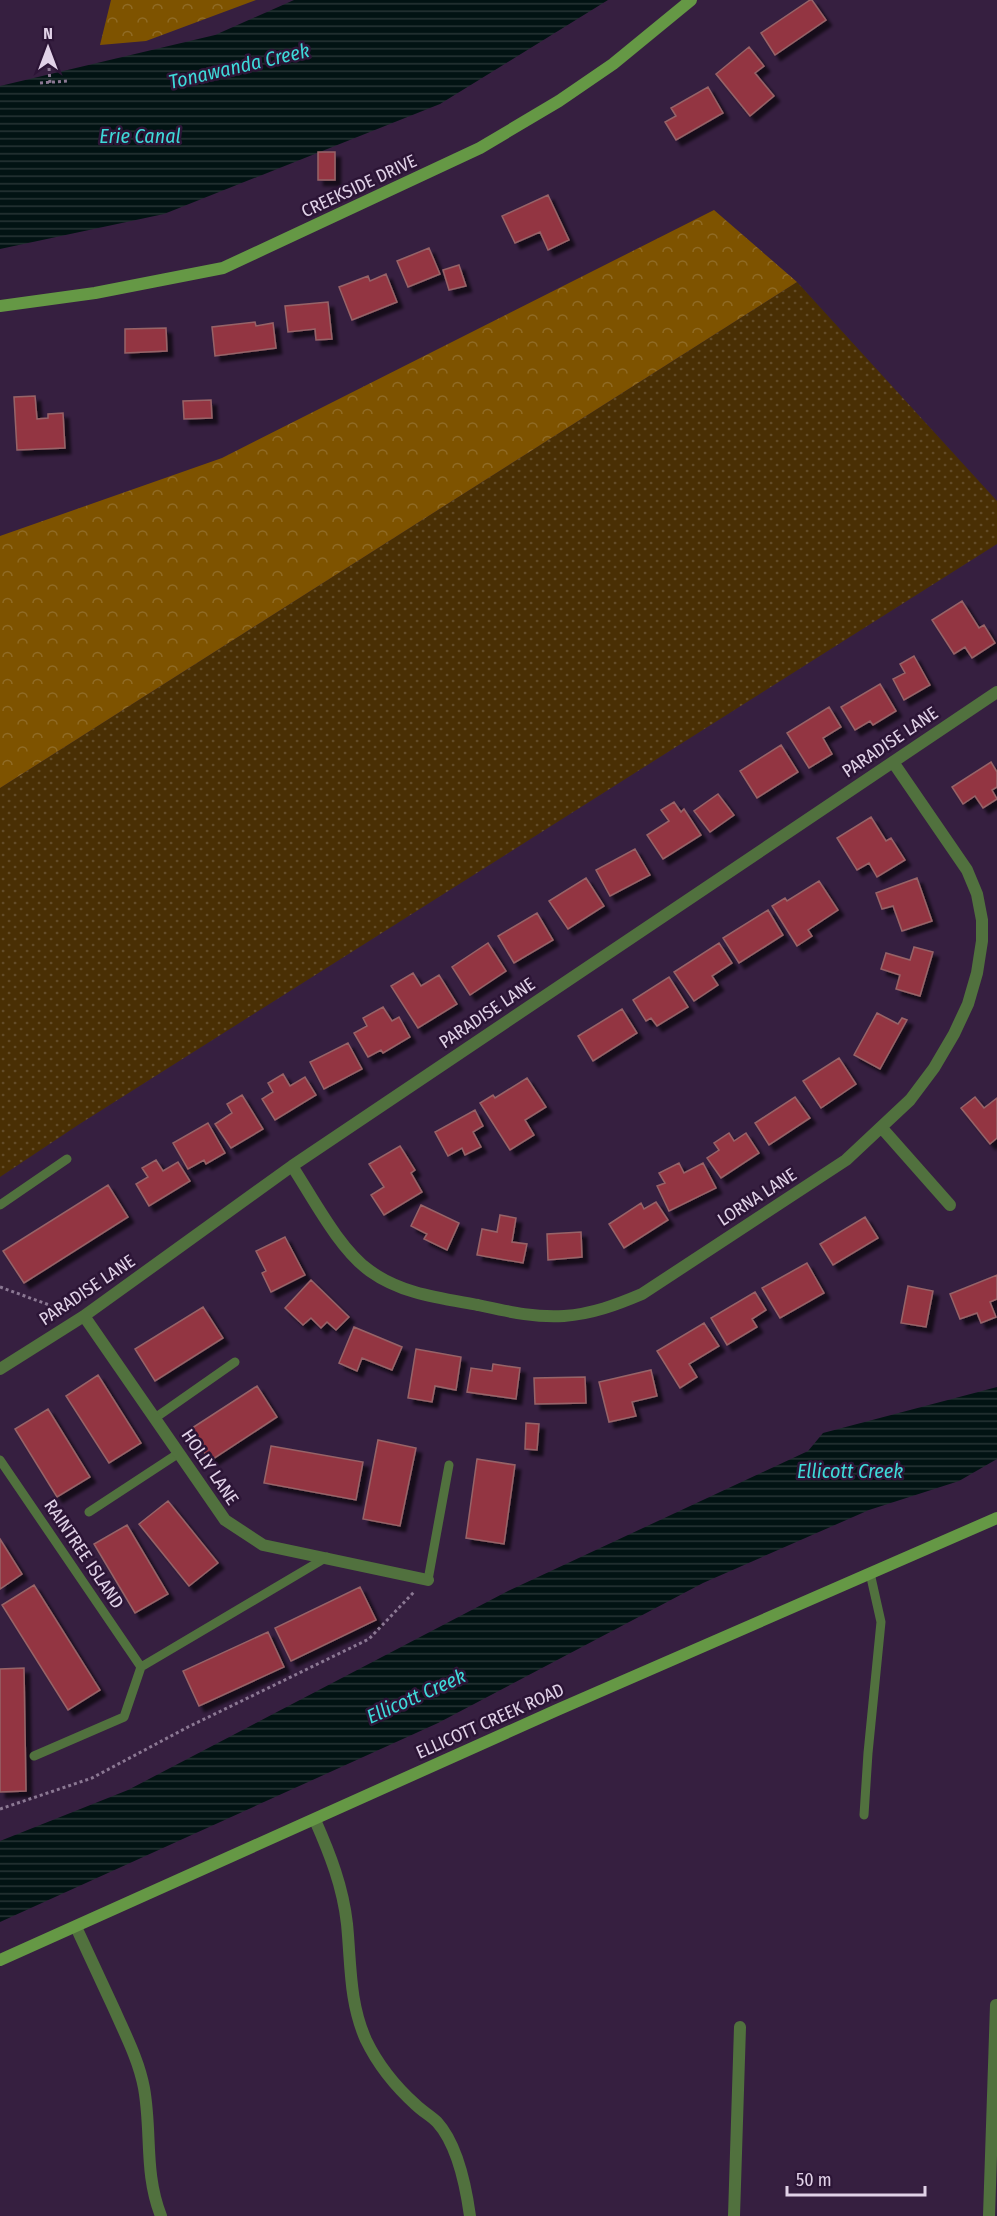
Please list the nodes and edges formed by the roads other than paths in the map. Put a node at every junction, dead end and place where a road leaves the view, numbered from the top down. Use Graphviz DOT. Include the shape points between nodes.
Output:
graph roads {
  1 [pos="691,0"];
  2 [pos="0,306"];
  3 [pos="997,692"];
  4 [pos="893,762"];
  5 [pos="881,1127"];
  6 [pos="67,1159"];
  7 [pos="292,1166"];
  8 [pos="0,1205"];
  9 [pos="950,1205"];
  10 [pos="84,1316"];
  11 [pos="235,1362"];
  12 [pos="0,1369"];
  13 [pos="155,1418"];
  14 [pos="179,1453"];
  15 [pos="0,1460"];
  16 [pos="449,1465"];
  17 [pos="89,1512"];
  18 [pos="997,1518"];
  19 [pos="327,1557"];
  20 [pos="870,1573"];
  21 [pos="428,1580"];
  22 [pos="141,1667"];
  23 [pos="34,1756"];
  24 [pos="864,1815"];
  25 [pos="315,1820"];
  26 [pos="76,1927"];
  27 [pos="0,1960"];
  28 [pos="996,2005"];
  29 [pos="740,2027"];
  30 [pos="160,2216"];
  31 [pos="470,2216"];
  32 [pos="734,2216"];
  33 [pos="989,2216"];
  1 -- 2 [label="street, CREEKSIDE DRIVE" via="613,64 480,148 223,268 95,293"];
  3 -- 4 [label="street, PARADISE LANE"];
  4 -- 5 [label="street, LORNA LANE" via="967,870 977,894 982,941 968,1004 954,1034 910,1100"];
  4 -- 7 [label="street, PARADISE LANE"];
  5 -- 7 [label="street, LORNA LANE" via="846,1160 642,1294 588,1313 562,1316 530,1315 392,1285 346,1249"];
  5 -- 9 [label="street"];
  6 -- 8 [label="lane"];
  7 -- 10 [label="street, PARADISE LANE"];
  10 -- 12 [label="street, PARADISE LANE"];
  10 -- 13 [label="street, HOLLY LANE"];
  11 -- 13 [label="lane"];
  13 -- 14 [label="street, HOLLY LANE"];
  14 -- 17 [label="lane"];
  14 -- 19 [label="street, HOLLY LANE" via="225,1520 263,1545"];
  15 -- 22 [label="lane, RAINTREE ISLAND"];
  16 -- 21 [label="lane"];
  18 -- 20 [label="street, ELLICOTT CREEK ROAD"];
  19 -- 21 [label="street, HOLLY LANE"];
  19 -- 22 [label="lane"];
  20 -- 24 [label="lane" via="881,1622"];
  20 -- 25 [label="street, ELLICOTT CREEK ROAD"];
  22 -- 23 [label="lane" via="124,1717"];
  25 -- 26 [label="street, ELLICOTT CREEK ROAD"];
  25 -- 31 [label="street" via="342,1894 351,1994 358,2021 383,2068 437,2123 450,2145 467,2192"];
  26 -- 27 [label="street, ELLICOTT CREEK ROAD"];
  26 -- 30 [label="street" via="136,2059 148,2115 149,2172"];
  28 -- 33 [label="street"];
  29 -- 32 [label="street"];
}
